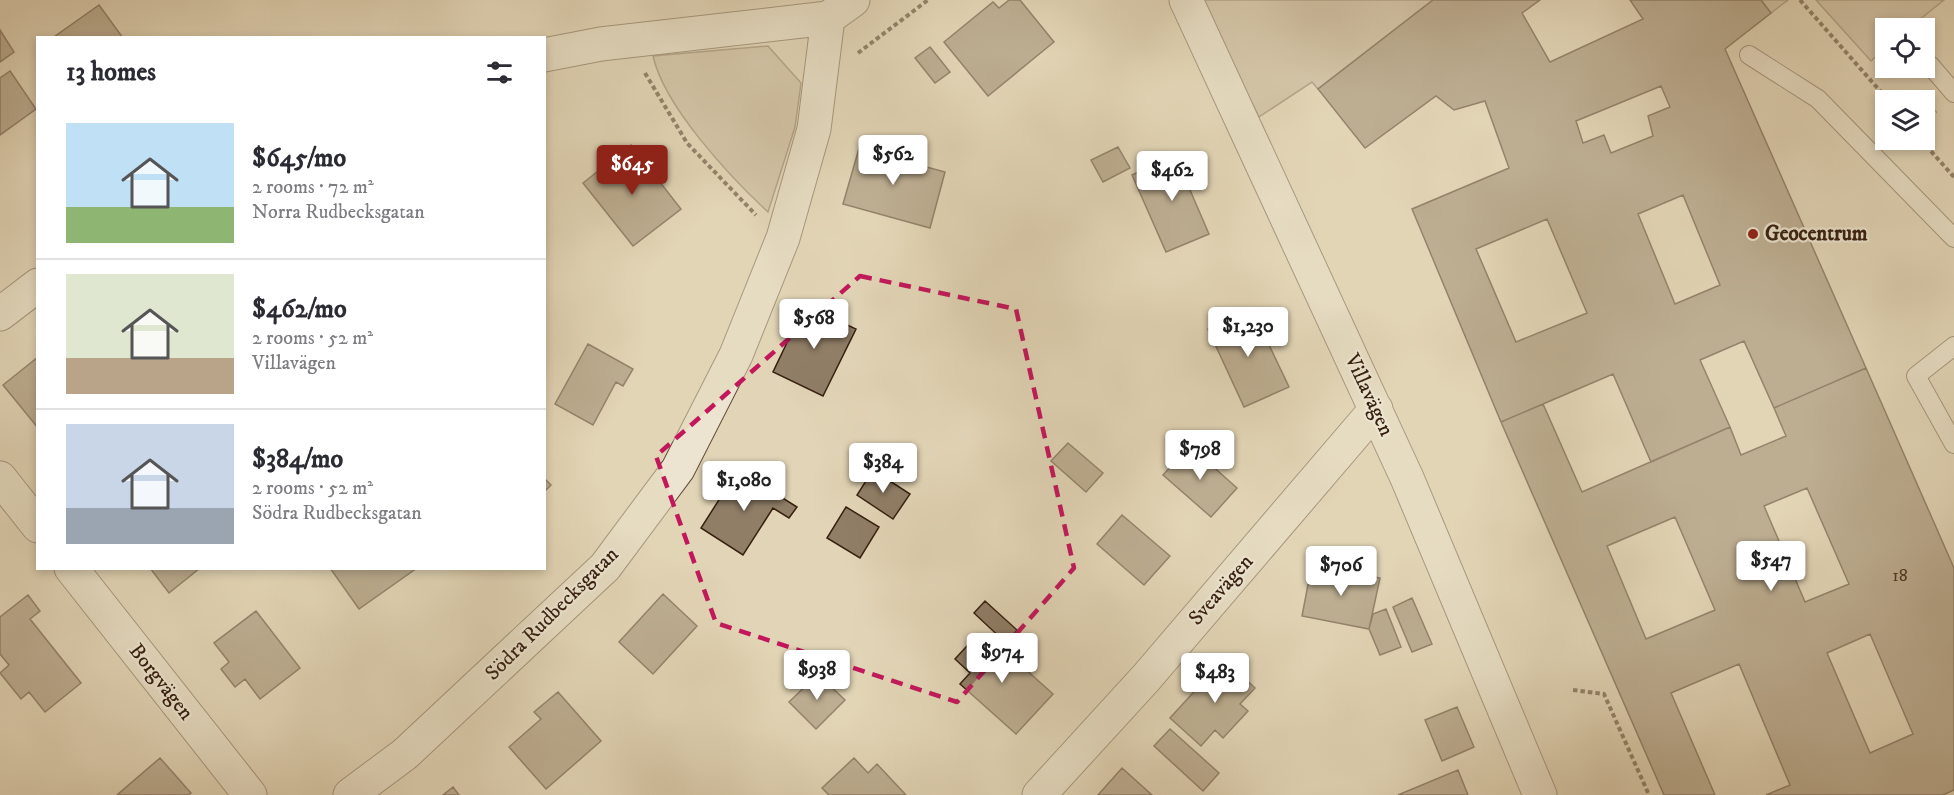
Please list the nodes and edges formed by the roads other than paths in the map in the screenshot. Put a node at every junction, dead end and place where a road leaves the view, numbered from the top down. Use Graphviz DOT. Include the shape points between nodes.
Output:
graph roads {
  1 [pos="1186,0"];
  2 [pos="840,9"];
  3 [pos="546,55"];
  4 [pos="1749,55"];
  5 [pos="1935,71"];
  6 [pos="1954,93"];
  7 [pos="1954,238"];
  8 [pos="36,287"];
  9 [pos="0,314"];
  10 [pos="1954,346"];
  11 [pos="1376,409"];
  12 [pos="1954,444"];
  13 [pos="0,478"];
  14 [pos="36,523"];
  15 [pos="73,570"];
  16 [pos="250,795"];
  17 [pos="350,795"];
  18 [pos="1039,795"];
  19 [pos="1540,795"];
  1 -- 11 [label="street, Villavägen"];
  2 -- 3 [label="street"];
  2 -- 17 [label="street, Södra Rudbecksgatan" via="820,83 814,129 782,242 736,355 678,469 605,567 405,754"];
  4 -- 7 [label="lane" via="1818,99"];
  5 -- 6 [label="lane"];
  8 -- 9 [label="street"];
  10 -- 12 [label="lane" via="1916,376"];
  11 -- 18 [label="street, Sveavägen" via="1146,678"];
  11 -- 19 [label="street, Villavägen"];
  13 -- 14 [label="street"];
  15 -- 16 [label="street, Borgvägen"];
}
